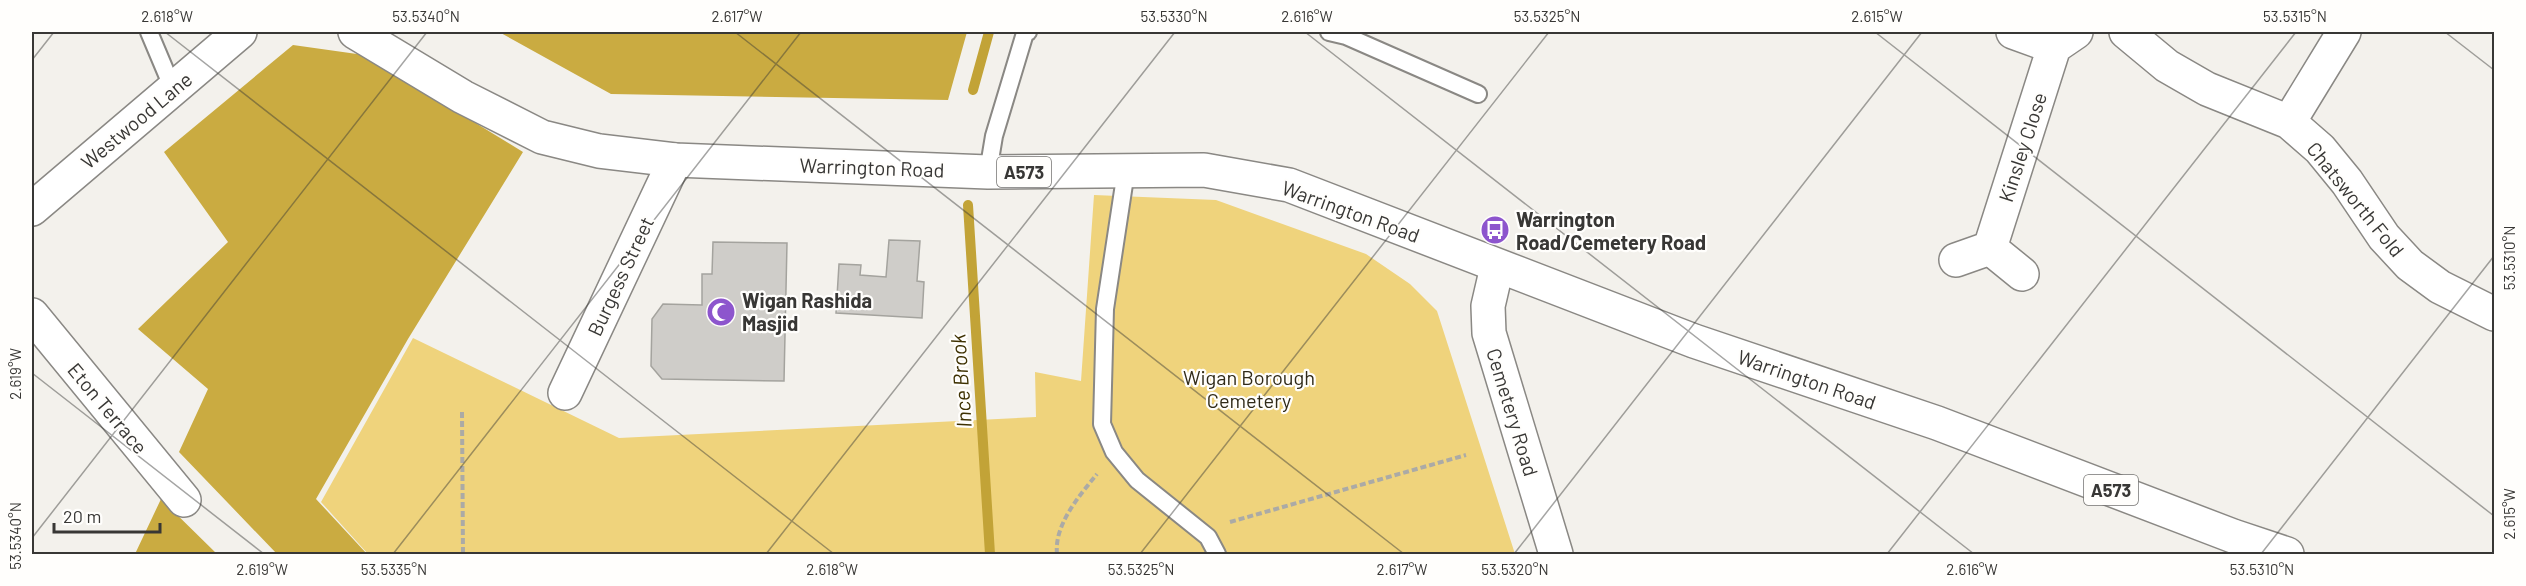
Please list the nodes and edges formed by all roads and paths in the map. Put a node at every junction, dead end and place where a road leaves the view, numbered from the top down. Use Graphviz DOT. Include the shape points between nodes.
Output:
graph roads {
  1 [pos="149,32"];
  2 [pos="240,32"];
  3 [pos="355,32"];
  4 [pos="1028,32"];
  5 [pos="1329,32"];
  6 [pos="2013,32"];
  7 [pos="2126,32"];
  8 [pos="2344,32"];
  9 [pos="2065,39"];
  10 [pos="173,89"];
  11 [pos="1478,94"];
  12 [pos="2289,122"];
  13 [pos="675,160"];
  14 [pos="1126,171"];
  15 [pos="988,172"];
  16 [pos="32,209"];
  17 [pos="1990,248"];
  18 [pos="1956,260"];
  19 [pos="1497,267"];
  20 [pos="2022,274"];
  21 [pos="2494,314"];
  22 [pos="32,315"];
  23 [pos="565,393"];
  24 [pos="462,412"];
  25 [pos="1114,452"];
  26 [pos="1466,455"];
  27 [pos="184,500"];
  28 [pos="1200,530"];
  29 [pos="463,555"];
  30 [pos="1058,555"];
  31 [pos="1217,555"];
  32 [pos="1556,555"];
  33 [pos="2287,555"];
  1 -- 10 [label="lane"];
  2 -- 10 [label="main road, Westwood Lane"];
  3 -- 13 [label="main road, Warrington Road / A573" via="463,97 542,137 599,151"];
  4 -- 15 [label="lane" via="994,136"];
  5 -- 11 [label="lane"];
  6 -- 9 [label="main road"];
  7 -- 12 [label="main road, Chatsworth Fold" via="2167,66 2207,88"];
  8 -- 12 [label="main road"];
  9 -- 17 [label="main road, Kinsley Close"];
  10 -- 16 [label="main road, Westwood Lane"];
  12 -- 21 [label="main road, Chatsworth Fold" via="2320,148 2384,237 2410,265 2440,287"];
  13 -- 15 [label="main road, Warrington Road / A573"];
  13 -- 23 [label="main road, Burgess Street"];
  14 -- 15 [label="main road, Warrington Road / A573"];
  14 -- 19 [label="main road, Warrington Road / A573" via="1204,170 1289,185"];
  14 -- 25 [label="lane" via="1105,309 1102,424"];
  17 -- 18 [label="main road"];
  17 -- 20 [label="main road"];
  19 -- 32 [label="main road, Cemetery Road" via="1488,306 1489,333"];
  19 -- 33 [label="main road, Warrington Road / A573" via="1694,341 1937,423"];
  22 -- 27 [label="main road, Eton Terrace"];
  24 -- 29 [label="path"];
  25 -- 28 [label="lane" via="1137,480"];
  25 -- 30 [label="path" via="1067,515 1056,544"];
  26 -- 28 [label="path"];
  28 -- 31 [label="lane"];
}
